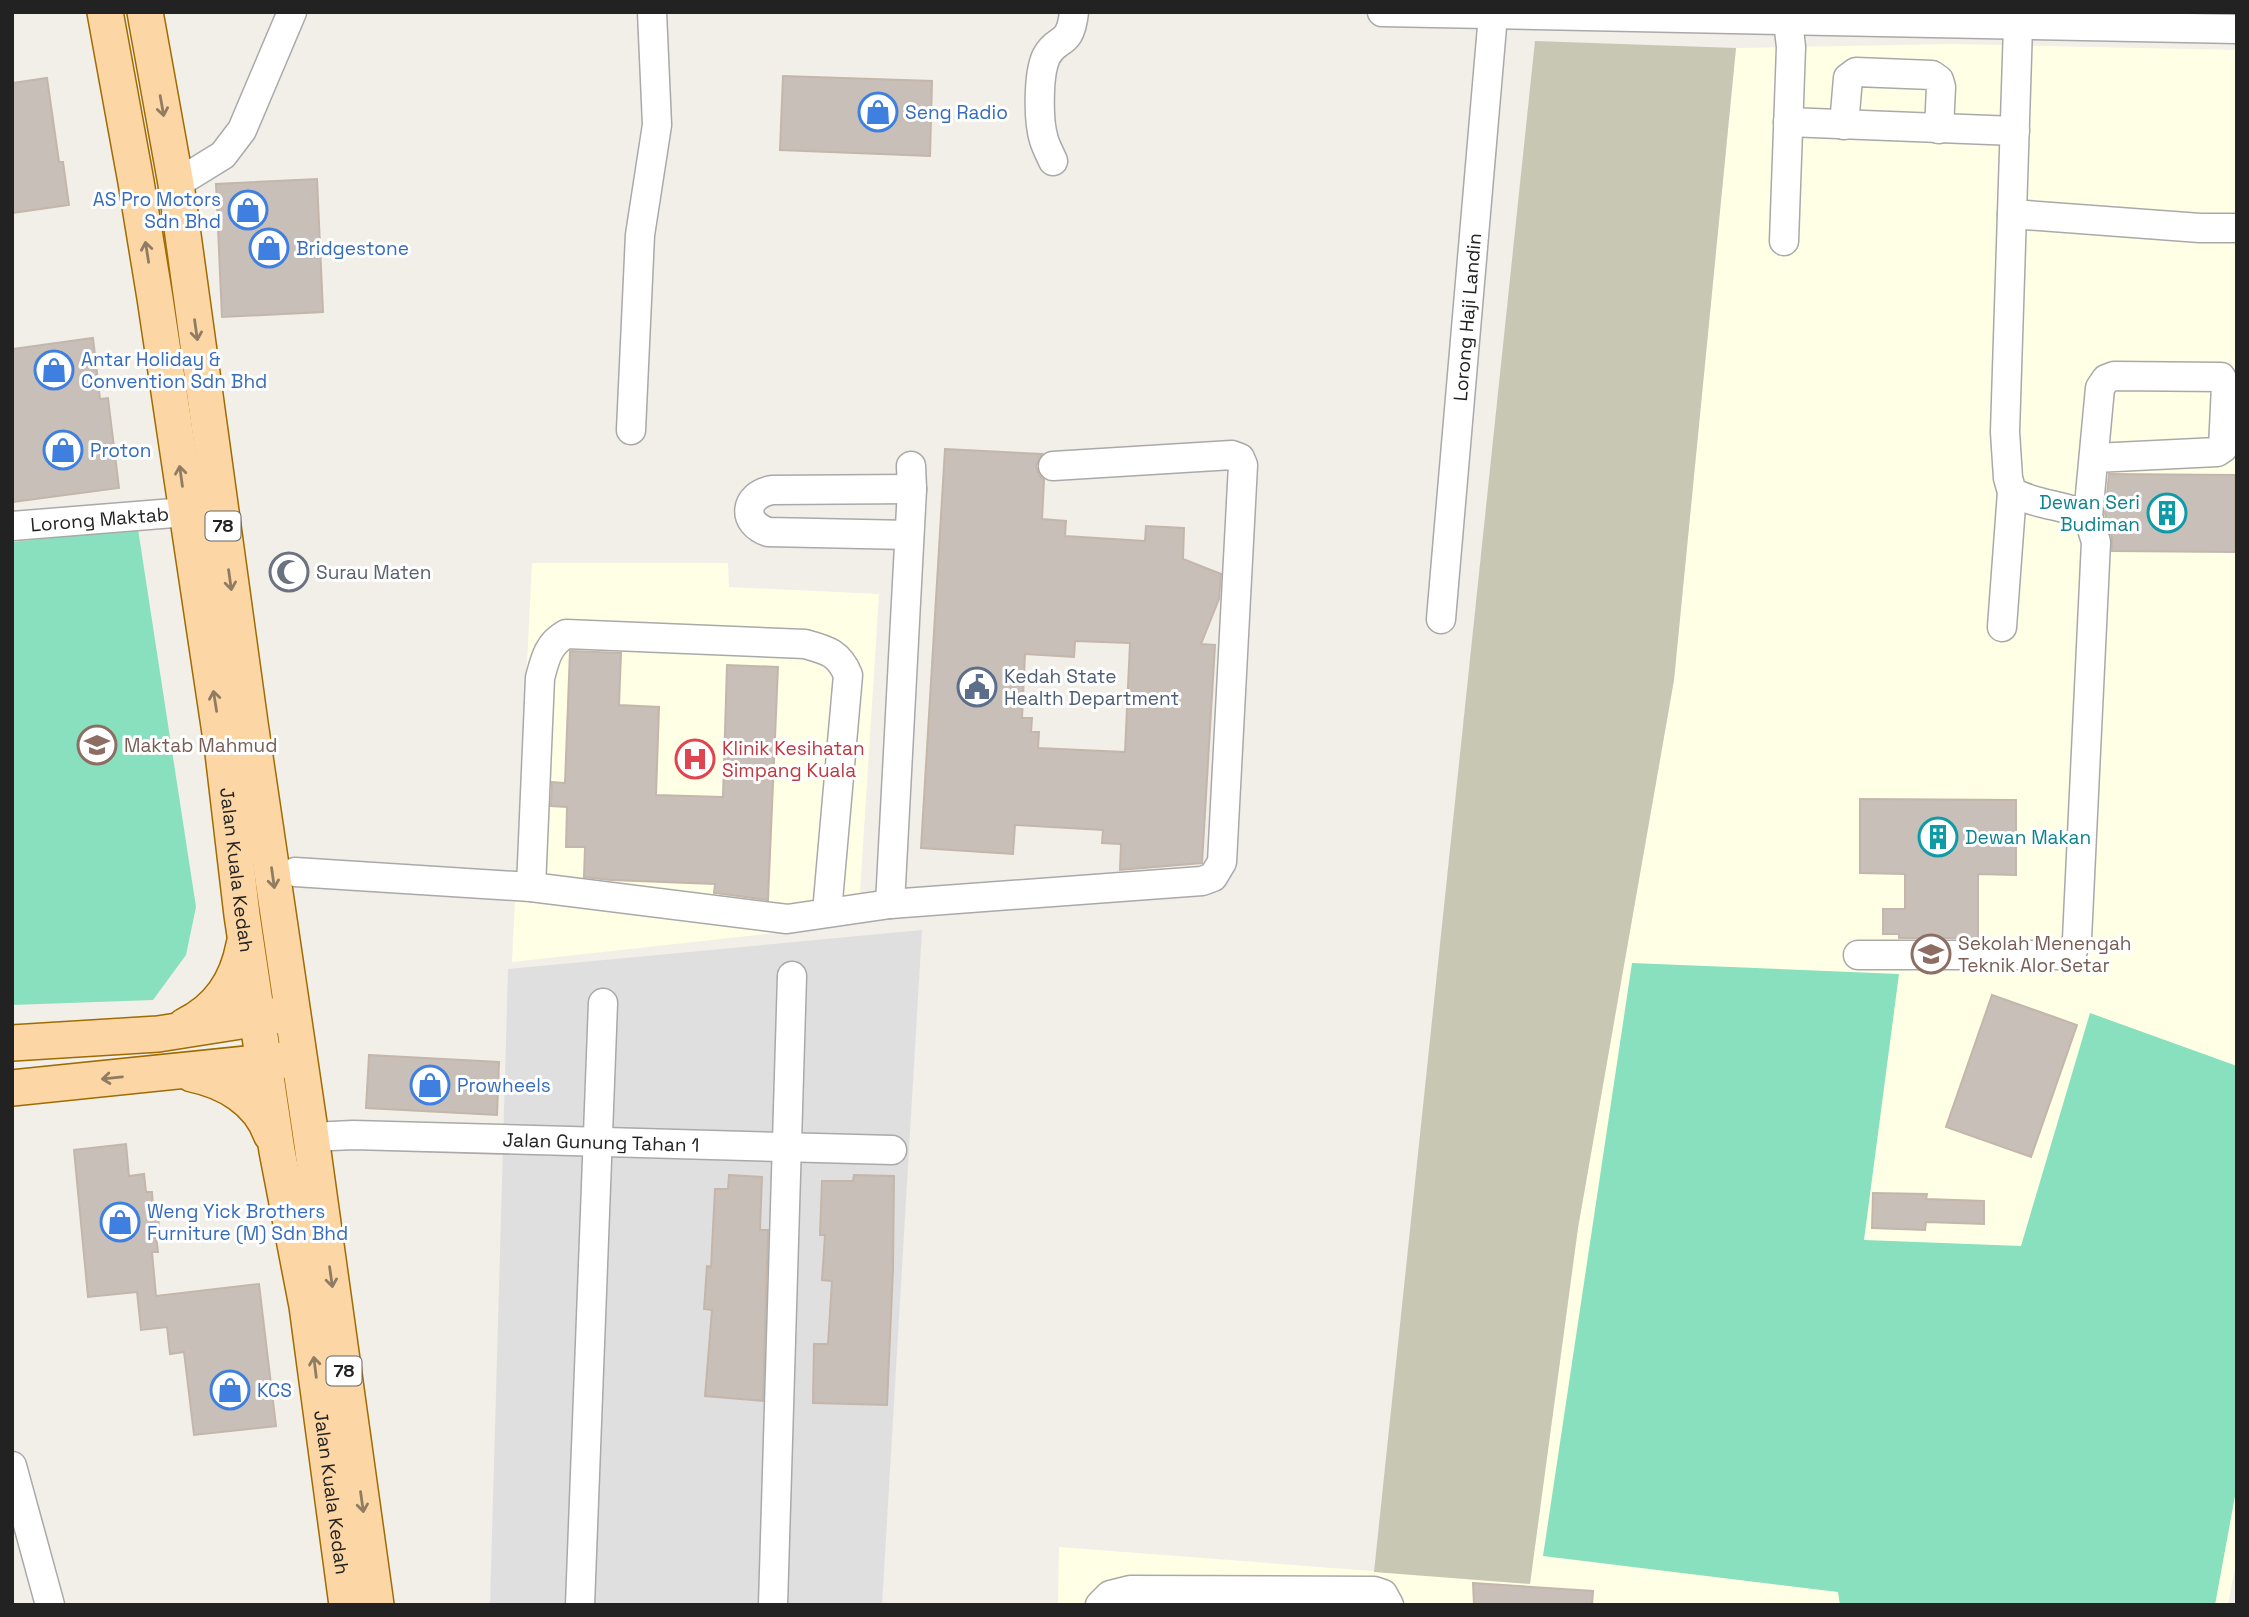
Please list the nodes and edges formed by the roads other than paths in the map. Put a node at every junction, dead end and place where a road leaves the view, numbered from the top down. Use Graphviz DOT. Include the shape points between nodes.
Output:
graph roads {
  1 [pos="292,12"];
  2 [pos="652,12"];
  3 [pos="1074,12"];
  4 [pos="1382,12"];
  5 [pos="104,15"];
  6 [pos="1493,15"];
  7 [pos="152,21"];
  8 [pos="1788,21"];
  9 [pos="2013,21"];
  10 [pos="2237,29"];
  11 [pos="1788,122"];
  12 [pos="1844,125"];
  13 [pos="1939,129"];
  14 [pos="2015,131"];
  15 [pos="1053,161"];
  16 [pos="176,184"];
  17 [pos="2012,214"];
  18 [pos="2237,228"];
  19 [pos="1784,241"];
  20 [pos="631,430"];
  21 [pos="2095,458"];
  22 [pos="1053,466"];
  23 [pos="2012,492"];
  24 [pos="186,512"];
  25 [pos="2088,516"];
  26 [pos="12,526"];
  27 [pos="909,535"];
  28 [pos="1441,619"];
  29 [pos="2001,627"];
  30 [pos="250,723"];
  31 [pos="295,872"];
  32 [pos="531,887"];
  33 [pos="890,904"];
  34 [pos="827,912"];
  35 [pos="246,938"];
  36 [pos="1858,955"];
  37 [pos="792,976"];
  38 [pos="603,1003"];
  39 [pos="293,1013"];
  40 [pos="257,1018"];
  41 [pos="158,1034"];
  42 [pos="12,1043"];
  43 [pos="299,1059"];
  44 [pos="264,1063"];
  45 [pos="180,1071"];
  46 [pos="12,1088"];
  47 [pos="312,1137"];
  48 [pos="598,1142"];
  49 [pos="787,1148"];
  50 [pos="892,1150"];
  51 [pos="277,1151"];
  52 [pos="12,1466"];
  53 [pos="50,1605"];
  54 [pos="347,1605"];
  55 [pos="376,1605"];
  56 [pos="580,1605"];
  57 [pos="773,1605"];
  58 [pos="1100,1605"];
  59 [pos="1389,1605"];
  1 -- 16 [label="street" via="242,130 223,155"];
  2 -- 20 [label="street" via="657,125 640,234"];
  3 -- 15 [label="street" via="1071,32 1046,57 1042,79 1042,127"];
  4 -- 6 [label="street"];
  24 -- 5 [label="main road, Jalan Kuala Kedah / 78, one-way" via="138,195"];
  6 -- 8 [label="street"];
  6 -- 28 [label="street, Lorong Haji Landin"];
  7 -- 16 [label="main road, Jalan Kuala Kedah / 78, one-way"];
  8 -- 9 [label="street"];
  8 -- 11 [label="street"];
  9 -- 10 [label="street"];
  9 -- 14 [label="street"];
  11 -- 12 [label="street"];
  11 -- 19 [label="street"];
  12 -- 13 [label="street"];
  12 -- 13 [label="street" via="1848,78 1856,72 1932,75 1941,87"];
  13 -- 14 [label="street"];
  14 -- 17 [label="street"];
  16 -- 30 [label="main road, Jalan Kuala Kedah / 78, one-way"];
  17 -- 18 [label="street"];
  17 -- 23 [label="street" via="2004,432"];
  21 -- 21 [label="street" via="2100,388 2106,379 2221,377 2224,381 2223,448 2217,452"];
  21 -- 25 [label="street"];
  22 -- 33 [label="street" via="1232,455 1243,464 1222,862 1213,877 1202,881"];
  23 -- 25 [label="street"];
  23 -- 29 [label="street"];
  24 -- 26 [label="street, Lorong Maktab"];
  35 -- 24 [label="main road, Jalan Kuala Kedah / 78, one-way"];
  25 -- 36 [label="street" via="2096,542 2073,950 2064,955"];
  27 -- 27 [label="street" via="768,532 757,528 749,509 761,492 912,477"];
  27 -- 33 [label="street"];
  30 -- 31 [label="main road" via="279,772"];
  30 -- 39 [label="main road, Jalan Kuala Kedah / 78, one-way"];
  31 -- 32 [label="street"];
  31 -- 47 [label="main road" via="319,1054"];
  32 -- 34 [label="street" via="788,919"];
  32 -- 34 [label="street" via="540,678 554,641 566,634 805,644 841,660 848,675"];
  33 -- 34 [label="street"];
  35 -- 40 [label="main road, Jalan Kuala Kedah / 78"];
  35 -- 41 [label="main road" via="232,983 219,1002 202,1018"];
  37 -- 49 [label="street"];
  38 -- 48 [label="street"];
  39 -- 40 [label="main road"];
  39 -- 43 [label="main road, Jalan Kuala Kedah / 78"];
  40 -- 41 [label="main road"];
  40 -- 44 [label="main road, Jalan Kuala Kedah / 78"];
  41 -- 42 [label="main road"];
  43 -- 44 [label="main road"];
  43 -- 47 [label="main road, Jalan Kuala Kedah / 78"];
  44 -- 45 [label="main road"];
  44 -- 51 [label="main road, Jalan Kuala Kedah / 78"];
  45 -- 46 [label="main road, one-way"];
  45 -- 51 [label="main road" via="231,1087 252,1104 268,1126"];
  47 -- 48 [label="street, Jalan Gunung Tahan 1"];
  47 -- 55 [label="main road, Jalan Kuala Kedah / 78, one-way"];
  48 -- 49 [label="street, Jalan Gunung Tahan 1"];
  48 -- 56 [label="street"];
  49 -- 50 [label="street, Jalan Gunung Tahan 1"];
  49 -- 57 [label="street"];
  54 -- 51 [label="main road, Jalan Kuala Kedah / 78, one-way" via="307,1306"];
  52 -- 53 [label="street"];
  58 -- 59 [label="street" via="1110,1595 1130,1590 1374,1591 1383,1594"];
}
